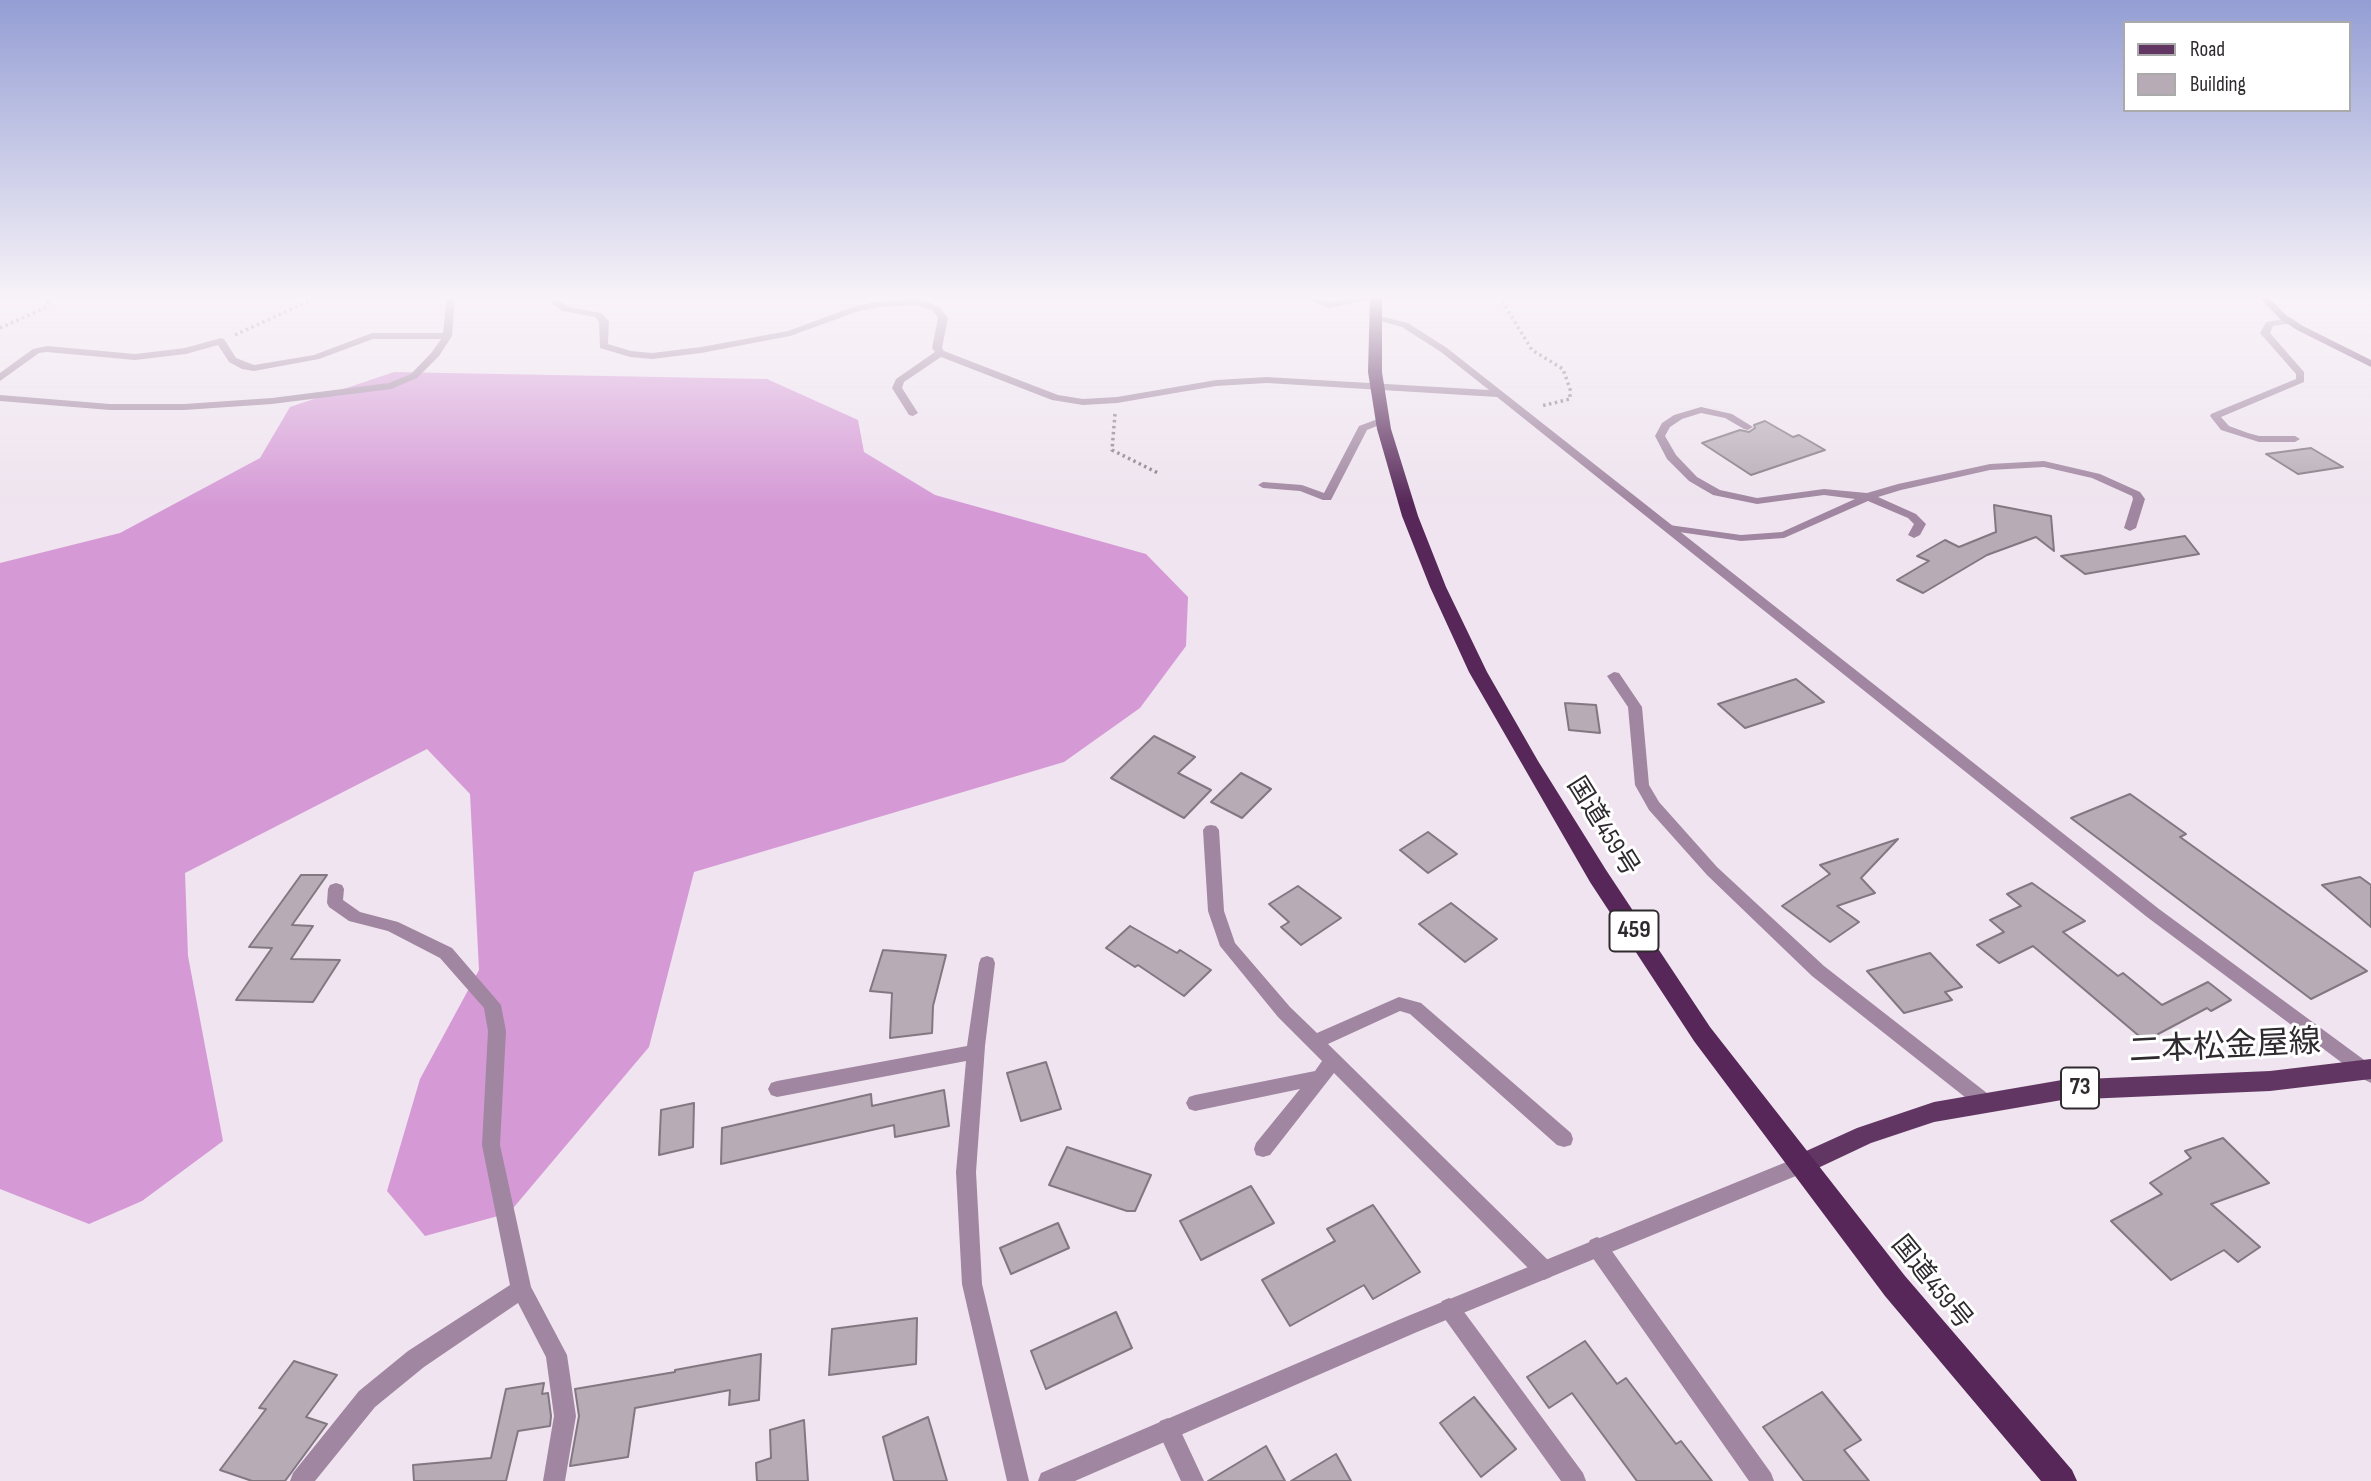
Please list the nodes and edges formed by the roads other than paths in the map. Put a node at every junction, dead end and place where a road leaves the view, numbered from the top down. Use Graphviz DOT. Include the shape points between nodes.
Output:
graph roads {
  1 [pos="17,365"];
  2 [pos="241,365"];
  3 [pos="270,365"];
  4 [pos="425,365"];
  5 [pos="922,365"];
  6 [pos="971,365"];
  7 [pos="1377,365"];
  8 [pos="1462,365"];
  9 [pos="2293,365"];
  10 [pos="0,378"];
  11 [pos="1377,387"];
  12 [pos="1499,394"];
  13 [pos="0,398"];
  14 [pos="913,413"];
  15 [pos="1383,420"];
  16 [pos="1748,427"];
  17 [pos="2295,439"];
  18 [pos="1264,485"];
  19 [pos="1868,497"];
  20 [pos="1669,528"];
  21 [pos="2130,528"];
  22 [pos="1914,536"];
  23 [pos="1614,676"];
  24 [pos="1211,830"];
  25 [pos="336,889"];
  26 [pos="986,963"];
  27 [pos="1314,1042"];
  28 [pos="976,1052"];
  29 [pos="1334,1061"];
  30 [pos="2369,1071"];
  31 [pos="1321,1077"];
  32 [pos="777,1089"];
  33 [pos="1195,1103"];
  34 [pos="1986,1103"];
  35 [pos="1563,1139"];
  36 [pos="1264,1150"];
  37 [pos="1801,1165"];
  38 [pos="1597,1247"];
  39 [pos="1544,1270"];
  40 [pos="521,1289"];
  41 [pos="1449,1308"];
  42 [pos="1168,1429"];
  43 [pos="301,1481"];
  44 [pos="554,1481"];
  45 [pos="1018,1481"];
  46 [pos="1049,1481"];
  47 [pos="1193,1481"];
  48 [pos="1575,1481"];
  49 [pos="1763,1481"];
  50 [pos="2061,1481"];
  1 -- 10 [label="street"];
  2 -- 3 [label="street"];
  4 -- 13 [label="street" via="414,376 368,391 184,407 110,407"];
  5 -- 14 [label="street" via="899,381 897,388"];
  6 -- 11 [label="street" via="1056,398 1083,402 1267,380"];
  7 -- 11 [label="highway, 国道459号 / 459"];
  8 -- 12 [label="street"];
  9 -- 17 [label="street" via="2301,380 2215,415 2225,428 2244,435"];
  11 -- 12 [label="street"];
  11 -- 15 [label="highway, 国道459号 / 459"];
  12 -- 20 [label="street"];
  15 -- 18 [label="street" via="1363,428 1327,498 1302,488"];
  15 -- 37 [label="highway, 国道459号 / 459" via="1410,516 1478,672 1598,876 1702,1034"];
  16 -- 19 [label="street" via="1728,416 1701,410 1678,417 1660,436 1671,457 1693,480 1717,493 1757,501 1824,492"];
  19 -- 20 [label="street" via="1784,535 1741,538"];
  19 -- 21 [label="street" via="1990,467 2044,464 2096,475 2136,494 2139,499"];
  19 -- 22 [label="street" via="1912,516 1920,524"];
  20 -- 30 [label="street" via="2153,913"];
  23 -- 34 [label="street" via="1635,707 1642,785 1654,806 1712,871 1818,971"];
  24 -- 27 [label="street" via="1216,911 1228,946"];
  25 -- 40 [label="street" via="335,904 355,917 392,926 446,953 492,1005 497,1031 492,1145"];
  26 -- 28 [label="street"];
  27 -- 29 [label="street"];
  27 -- 35 [label="street" via="1399,1003 1415,1008"];
  28 -- 32 [label="street"];
  28 -- 45 [label="street" via="966,1172 972,1284"];
  29 -- 31 [label="street"];
  29 -- 39 [label="street"];
  30 -- 34 [label="main road, 二本松金屋線 / 73" via="2270,1081 2062,1090"];
  31 -- 33 [label="street"];
  31 -- 36 [label="street"];
  34 -- 37 [label="main road, 二本松金屋線 / 73" via="1934,1112 1865,1135"];
  37 -- 38 [label="street"];
  37 -- 50 [label="highway, 国道459号 / 459" via="1895,1286"];
  38 -- 39 [label="street"];
  38 -- 49 [label="street"];
  39 -- 41 [label="street"];
  40 -- 43 [label="street" via="416,1359 367,1399"];
  40 -- 44 [label="street" via="556,1355 565,1416"];
  41 -- 42 [label="street"];
  41 -- 48 [label="street"];
  42 -- 46 [label="street"];
  42 -- 47 [label="street"];
}
